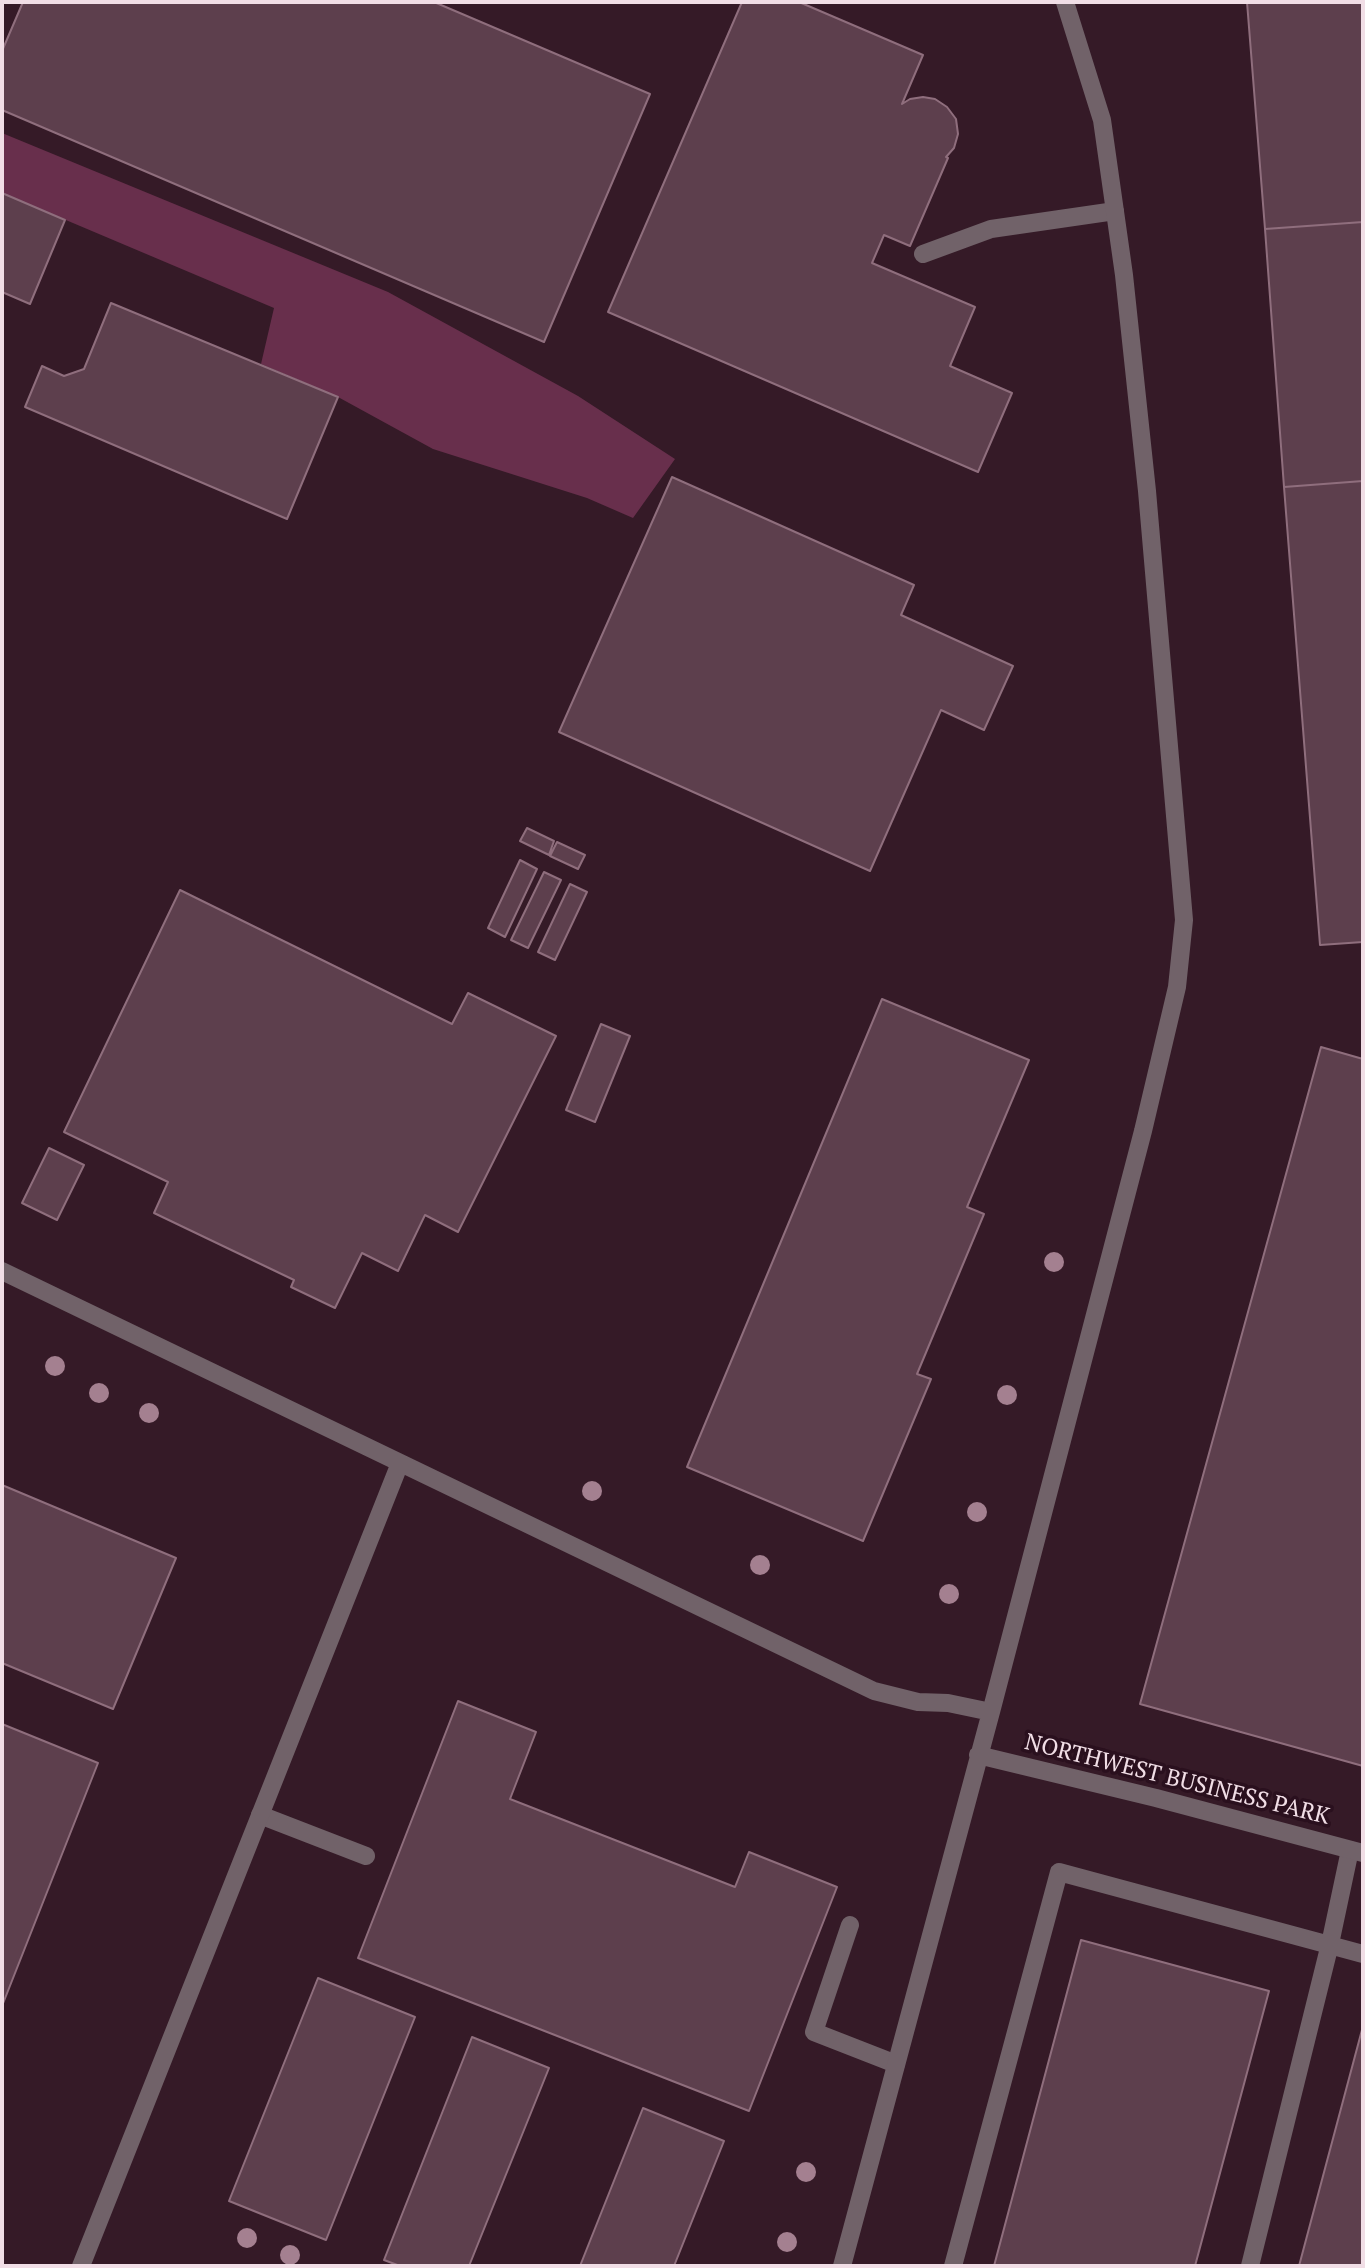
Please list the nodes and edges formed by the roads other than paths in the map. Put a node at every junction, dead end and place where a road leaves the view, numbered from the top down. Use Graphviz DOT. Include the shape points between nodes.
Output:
graph roads {
  1 [pos="1065,2"];
  2 [pos="1115,211"];
  3 [pos="923,254"];
  4 [pos="2,1271"];
  5 [pos="400,1463"];
  6 [pos="991,1712"];
  7 [pos="978,1755"];
  8 [pos="260,1815"];
  9 [pos="1357,1851"];
  10 [pos="366,1856"];
  11 [pos="850,1925"];
  12 [pos="1330,1944"];
  13 [pos="1363,1954"];
  14 [pos="896,2064"];
  15 [pos="81,2266"];
  16 [pos="842,2266"];
  17 [pos="953,2266"];
  18 [pos="1250,2266"];
  1 -- 2 [label="street" via="1102,120"];
  2 -- 3 [label="street" via="991,229"];
  2 -- 6 [label="street" via="1147,491 1184,920 1177,987 1143,1131"];
  4 -- 5 [label="street"];
  5 -- 6 [label="street" via="874,1691"];
  5 -- 8 [label="street"];
  6 -- 7 [label="street"];
  7 -- 9 [label="street, NORTHWEST BUSINESS PARK"];
  7 -- 14 [label="street"];
  8 -- 10 [label="street"];
  8 -- 15 [label="street"];
  9 -- 12 [label="street"];
  11 -- 14 [label="street" via="814,2032"];
  12 -- 13 [label="street"];
  12 -- 17 [label="street" via="1059,1872"];
  12 -- 18 [label="street"];
  14 -- 16 [label="street"];
}
